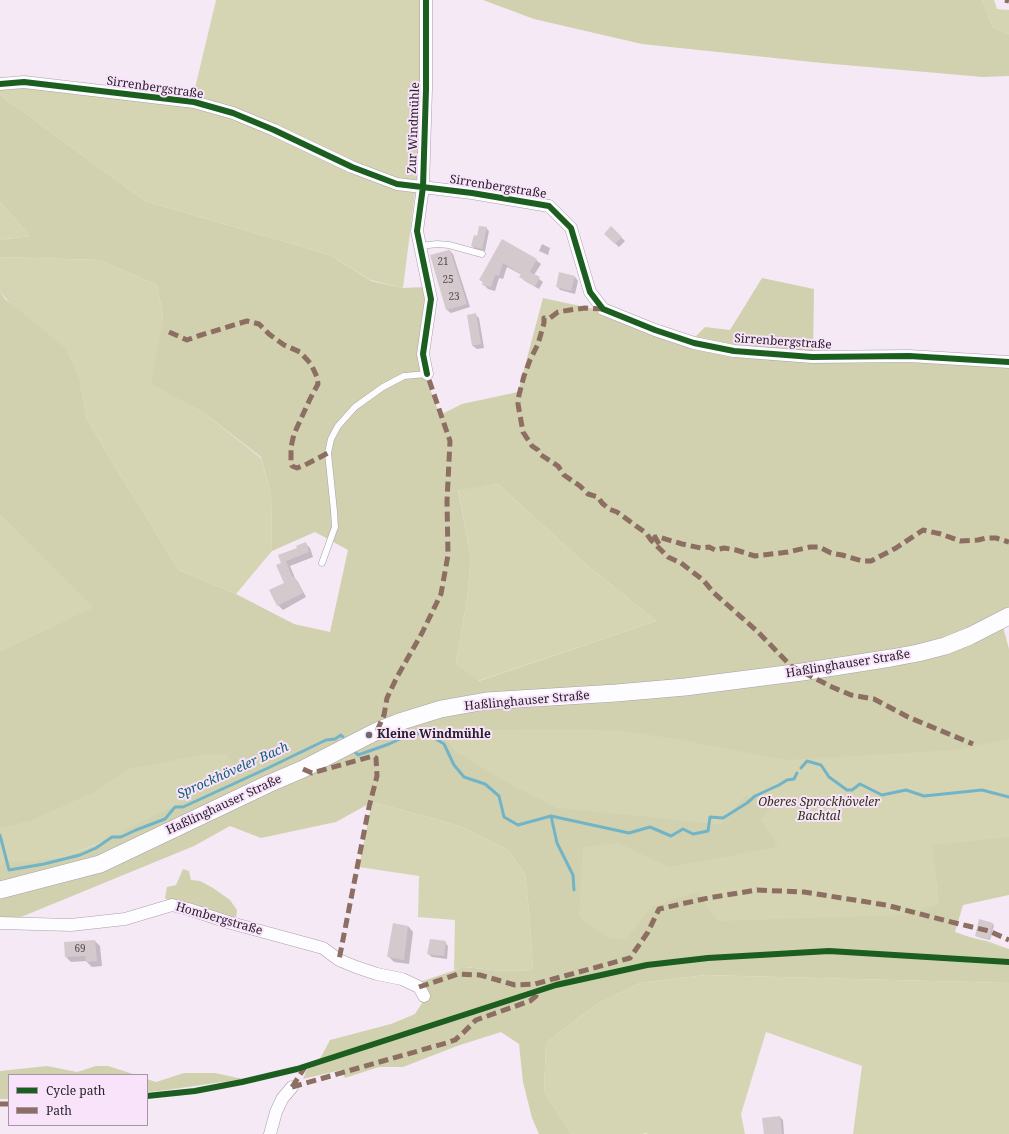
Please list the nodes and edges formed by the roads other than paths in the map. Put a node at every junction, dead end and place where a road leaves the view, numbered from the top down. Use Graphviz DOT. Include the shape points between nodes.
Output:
graph roads {
  1 [pos="426,0"];
  2 [pos="0,84"];
  3 [pos="423,187"];
  4 [pos="420,246"];
  5 [pos="482,254"];
  6 [pos="1009,362"];
  7 [pos="427,374"];
  8 [pos="322,563"];
  9 [pos="1009,616"];
  10 [pos="0,890"];
  11 [pos="0,923"];
  12 [pos="424,996"];
  13 [pos="292,1087"];
  14 [pos="270,1134"];
  1 -- 3 [label="street, Zur Windmühle"];
  2 -- 3 [label="street, Sirrenbergstraße" via="24,82 194,102 233,113 373,176 397,184"];
  3 -- 4 [label="street, Zur Windmühle" via="417,231"];
  3 -- 6 [label="street, Sirrenbergstraße" via="549,206 571,228 590,292 602,309 694,343 734,351 812,357 909,356"];
  4 -- 5 [label="lane" via="449,245"];
  4 -- 7 [label="street, Zur Windmühle" via="430,299 423,354"];
  7 -- 8 [label="lane" via="404,376 383,387 355,407 338,426 328,452 335,527"];
  9 -- 10 [label="main road, Haßlinghauser Straße" via="944,646 891,658 685,687 486,702 441,709 377,731 303,769 100,864"];
  11 -- 12 [label="street, Hombergstraße" via="70,925 125,919 172,905 323,948 345,963 402,979 419,987"];
  13 -- 14 [label="street" via="282,1099"];
}
